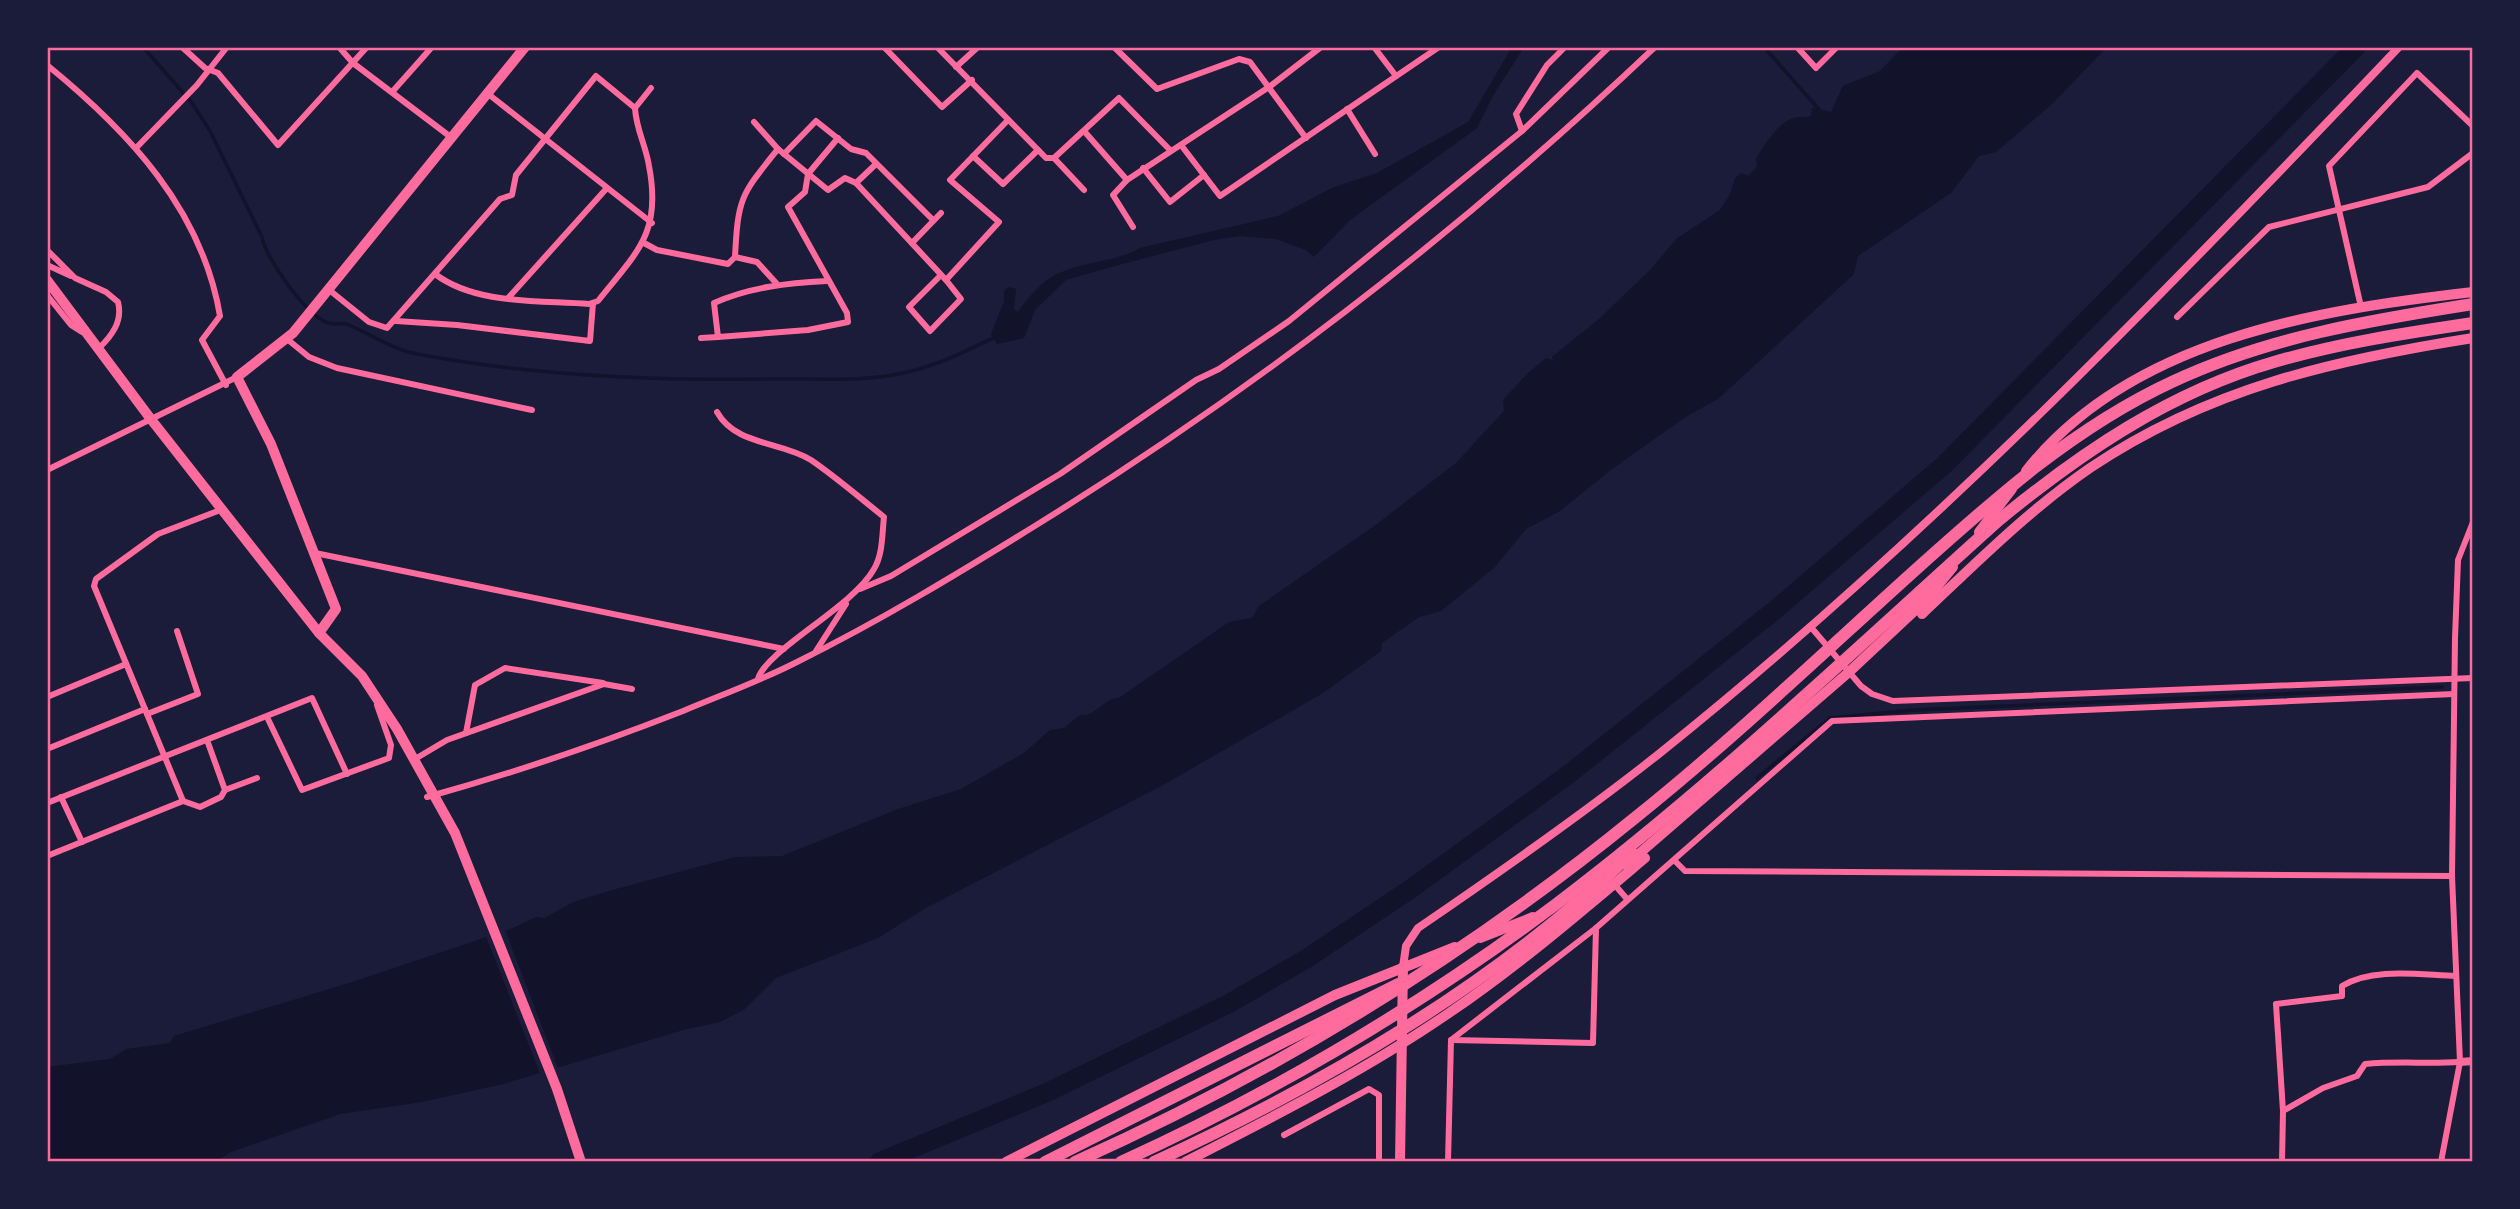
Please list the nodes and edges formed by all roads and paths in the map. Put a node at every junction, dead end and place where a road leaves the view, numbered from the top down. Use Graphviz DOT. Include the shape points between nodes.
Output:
graph roads {
  1 [pos="182,47"];
  2 [pos="228,47"];
  3 [pos="339,47"];
  4 [pos="367,47"];
  5 [pos="432,47"];
  6 [pos="525,47"];
  7 [pos="884,47"];
  8 [pos="937,47"];
  9 [pos="978,47"];
  10 [pos="1114,47"];
  11 [pos="1126,47"];
  12 [pos="1321,47"];
  13 [pos="1374,47"];
  14 [pos="1439,47"];
  15 [pos="1565,47"];
  16 [pos="1609,47"];
  17 [pos="1655,47"];
  18 [pos="1797,47"];
  19 [pos="1837,47"];
  20 [pos="2399,47"];
  21 [pos="1122,57"];
  22 [pos="353,63"];
  23 [pos="47,65"];
  24 [pos="956,67"];
  25 [pos="210,70"];
  26 [pos="1396,76"];
  27 [pos="972,80"];
  28 [pos="1269,87"];
  29 [pos="651,88"];
  30 [pos="393,91"];
  31 [pos="486,93"];
  32 [pos="635,108"];
  33 [pos="1347,109"];
  34 [pos="1008,120"];
  35 [pos="754,122"];
  36 [pos="2473,126"];
  37 [pos="1084,131"];
  38 [pos="1522,131"];
  39 [pos="452,138"];
  40 [pos="545,138"];
  41 [pos="838,138"];
  42 [pos="1306,138"];
  43 [pos="1181,145"];
  44 [pos="137,147"];
  45 [pos="1169,149"];
  46 [pos="1038,150"];
  47 [pos="781,152"];
  48 [pos="2473,153"];
  49 [pos="1375,154"];
  50 [pos="973,156"];
  51 [pos="1054,158"];
  52 [pos="876,164"];
  53 [pos="1143,168"];
  54 [pos="808,174"];
  55 [pos="1204,175"];
  56 [pos="1127,180"];
  57 [pos="856,183"];
  58 [pos="607,188"];
  59 [pos="1084,190"];
  60 [pos="2338,210"];
  61 [pos="941,212"];
  62 [pos="933,220"];
  63 [pos="652,223"];
  64 [pos="1133,227"];
  65 [pos="644,243"];
  66 [pos="912,243"];
  67 [pos="47,250"];
  68 [pos="735,257"];
  69 [pos="47,265"];
  70 [pos="435,274"];
  71 [pos="75,278"];
  72 [pos="943,278"];
  73 [pos="47,281"];
  74 [pos="827,281"];
  75 [pos="777,284"];
  76 [pos="326,291"];
  77 [pos="2473,292"];
  78 [pos="47,295"];
  79 [pos="509,297"];
  80 [pos="593,303"];
  81 [pos="2473,304"];
  82 [pos="2361,307"];
  83 [pos="2178,317"];
  84 [pos="396,321"];
  85 [pos="2473,323"];
  86 [pos="89,337"];
  87 [pos="718,337"];
  88 [pos="701,338"];
  89 [pos="2473,338"];
  90 [pos="287,339"];
  91 [pos="98,349"];
  92 [pos="237,377"];
  93 [pos="226,385"];
  94 [pos="532,410"];
  95 [pos="717,412"];
  96 [pos="150,418"];
  97 [pos="47,470"];
  98 [pos="223,509"];
  99 [pos="2473,522"];
  100 [pos="314,553"];
  101 [pos="860,589"];
  102 [pos="851,597"];
  103 [pos="1810,626"];
  104 [pos="177,631"];
  105 [pos="319,633"];
  106 [pos="784,649"];
  107 [pos="815,652"];
  108 [pos="127,664"];
  109 [pos="1851,675"];
  110 [pos="2454,678"];
  111 [pos="2473,678"];
  112 [pos="758,679"];
  113 [pos="604,684"];
  114 [pos="632,689"];
  115 [pos="373,694"];
  116 [pos="2454,694"];
  117 [pos="47,697"];
  118 [pos="1903,702"];
  119 [pos="146,712"];
  120 [pos="1903,716"];
  121 [pos="267,717"];
  122 [pos="466,733"];
  123 [pos="207,740"];
  124 [pos="47,749"];
  125 [pos="165,756"];
  126 [pos="415,759"];
  127 [pos="347,774"];
  128 [pos="257,778"];
  129 [pos="1700,788"];
  130 [pos="225,790"];
  131 [pos="431,796"];
  132 [pos="61,797"];
  133 [pos="183,801"];
  134 [pos="47,803"];
  135 [pos="82,842"];
  136 [pos="47,856"];
  137 [pos="1675,861"];
  138 [pos="2452,876"];
  139 [pos="1614,884"];
  140 [pos="1627,899"];
  141 [pos="1596,928"];
  142 [pos="1403,967"];
  143 [pos="1425,973"];
  144 [pos="2456,976"];
  145 [pos="1451,1040"];
  146 [pos="1402,1044"];
  147 [pos="2473,1061"];
  148 [pos="2460,1062"];
  149 [pos="2283,1111"];
  150 [pos="1284,1135"];
  151 [pos="581,1162"];
  152 [pos="1006,1162"];
  153 [pos="1045,1162"];
  154 [pos="1075,1162"];
  155 [pos="1121,1162"];
  156 [pos="1154,1162"];
  157 [pos="1185,1162"];
  158 [pos="1379,1162"];
  159 [pos="1401,1162"];
  160 [pos="1448,1162"];
  161 [pos="2283,1162"];
  162 [pos="2441,1162"];
  1 -- 25 [label="street"];
  2 -- 25 [label="street"];
  3 -- 22 [label="street"];
  4 -- 22 [label="street"];
  5 -- 30 [label="street"];
  6 -- 31 [label="main road"];
  7 -- 27 [label="street" via="942,107"];
  8 -- 24 [label="street"];
  9 -- 24 [label="street"];
  10 -- 21 [label="street"];
  11 -- 21 [label="street"];
  12 -- 28 [label="street"];
  13 -- 26 [label="street"];
  14 -- 26 [label="street"];
  15 -- 38 [label="street" via="1547,65 1516,114"];
  16 -- 38 [label="street"];
  17 -- 107 [label="street" via="1446,233 1278,365 1079,501"];
  18 -- 19 [label="street" via="1816,68"];
  20 -- 103 [label="street" via="2083,373 1908,540"];
  21 -- 28 [label="street" via="1157,89 1239,59 1250,62"];
  22 -- 25 [label="street" via="278,145 218,73"];
  22 -- 30 [label="street"];
  23 -- 44 [label="street"];
  24 -- 27 [label="street"];
  25 -- 44 [label="street"];
  26 -- 33 [label="street"];
  27 -- 34 [label="street"];
  28 -- 42 [label="street"];
  28 -- 43 [label="street"];
  29 -- 32 [label="street"];
  30 -- 39 [label="street"];
  31 -- 39 [label="main road"];
  31 -- 40 [label="street"];
  32 -- 40 [label="street" via="596,76"];
  32 -- 63 [label="street" via="652,179"];
  33 -- 42 [label="street"];
  33 -- 49 [label="street"];
  34 -- 46 [label="street"];
  34 -- 50 [label="street"];
  35 -- 47 [label="street"];
  36 -- 60 [label="street" via="2417,73 2329,166"];
  37 -- 45 [label="street" via="1119,97"];
  37 -- 51 [label="street"];
  37 -- 56 [label="street"];
  38 -- 101 [label="street" via="1269,335 1060,474 891,576"];
  39 -- 76 [label="main road"];
  40 -- 58 [label="street"];
  40 -- 70 [label="street" via="516,176 512,195 499,199"];
  41 -- 47 [label="street" via="816,121"];
  41 -- 52 [label="street"];
  41 -- 54 [label="street"];
  42 -- 55 [label="street" via="1220,196"];
  43 -- 45 [label="street"];
  43 -- 55 [label="street"];
  44 -- 93 [label="street" via="183,211 217,297 220,316 201,340"];
  45 -- 53 [label="street"];
  46 -- 50 [label="street" via="1003,184"];
  46 -- 51 [label="street" via="1046,158"];
  47 -- 54 [label="street"];
  47 -- 68 [label="street" via="742,198"];
  48 -- 60 [label="street" via="2428,187"];
  50 -- 72 [label="street" via="950,180 999,222"];
  51 -- 59 [label="street"];
  52 -- 57 [label="street"];
  52 -- 62 [label="street"];
  53 -- 55 [label="street" via="1170,202"];
  53 -- 56 [label="street"];
  54 -- 57 [label="street" via="828,190 845,178"];
  54 -- 74 [label="street" via="806,192 788,207"];
  56 -- 64 [label="street" via="1114,195"];
  57 -- 66 [label="street"];
  58 -- 63 [label="street"];
  58 -- 79 [label="street"];
  60 -- 82 [label="street"];
  60 -- 83 [label="street" via="2269,227"];
  61 -- 62 [label="street"];
  62 -- 66 [label="street"];
  63 -- 65 [label="street"];
  65 -- 68 [label="street" via="657,250 728,264"];
  65 -- 80 [label="street"];
  66 -- 72 [label="street"];
  67 -- 71 [label="street"];
  68 -- 75 [label="street" via="757,262"];
  69 -- 71 [label="street"];
  70 -- 79 [label="street" via="454,288"];
  70 -- 84 [label="street"];
  71 -- 91 [label="street" via="118,302 120,318"];
  72 -- 72 [label="street" via="909,307 930,331 961,299"];
  73 -- 86 [label="main road"];
  74 -- 75 [label="street"];
  74 -- 87 [label="street" via="848,313 848,322"];
  75 -- 87 [label="street" via="714,303"];
  76 -- 84 [label="street" via="369,321 387,328"];
  76 -- 90 [label="main road"];
  77 -- 82 [label="main road"];
  78 -- 86 [label="street" via="71,324"];
  79 -- 80 [label="street"];
  80 -- 84 [label="street" via="590,341"];
  81 -- 143 [label="highway" via="2350,325 2266,346 2173,381 2095,424 1989,504 1639,815 1537,895"];
  82 -- 109 [label="main road" via="2205,348 2106,398 2046,446 1925,601"];
  85 -- 129 [label="highway" via="2365,340 2272,362 2137,420 2075,460 1999,520"];
  86 -- 91 [label="main road"];
  87 -- 88 [label="street"];
  89 -- 109 [label="main road" via="2306,370 2234,393 2160,426 2088,469 2048,500"];
  90 -- 92 [label="main road"];
  90 -- 94 [label="street" via="310,357 337,368"];
  91 -- 96 [label="main road"];
  92 -- 93 [label="street"];
  92 -- 100 [label="main road" via="263,426"];
  93 -- 96 [label="street"];
  95 -- 101 [label="street" via="725,426 808,458 884,517 881,554"];
  96 -- 97 [label="street"];
  96 -- 98 [label="main road"];
  98 -- 105 [label="main road"];
  98 -- 108 [label="street" via="158,534 96,579 94,586"];
  99 -- 110 [label="street" via="2458,560"];
  100 -- 105 [label="main road" via="336,609"];
  100 -- 106 [label="street"];
  101 -- 102 [label="street"];
  102 -- 106 [label="street"];
  102 -- 107 [label="street"];
  103 -- 109 [label="street"];
  103 -- 142 [label="street" via="1650,761 1418,928 1406,946"];
  104 -- 119 [label="street" via="198,694"];
  105 -- 115 [label="main road" via="362,676"];
  106 -- 112 [label="street"];
  107 -- 112 [label="street"];
  108 -- 117 [label="street"];
  108 -- 119 [label="street"];
  109 -- 118 [label="street" via="1872,694"];
  109 -- 139 [label="main road"];
  109 -- 142 [label="main road" via="1643,851 1584,893 1552,910"];
  110 -- 111 [label="street"];
  110 -- 116 [label="street"];
  110 -- 118 [label="street"];
  112 -- 131 [label="street" via="577,753"];
  113 -- 114 [label="street"];
  113 -- 122 [label="street"];
  113 -- 122 [label="street" via="505,668 475,685"];
  115 -- 126 [label="main road"];
  115 -- 127 [label="street" via="391,746 389,758"];
  116 -- 120 [label="street"];
  116 -- 138 [label="street"];
  118 -- 120 [label="street"];
  119 -- 124 [label="street"];
  119 -- 125 [label="street"];
  120 -- 137 [label="street" via="1832,721"];
  121 -- 123 [label="street"];
  121 -- 127 [label="street" via="302,790"];
  121 -- 127 [label="street" via="312,698"];
  122 -- 126 [label="street"];
  123 -- 125 [label="street"];
  123 -- 130 [label="street"];
  125 -- 132 [label="street"];
  125 -- 133 [label="street"];
  126 -- 131 [label="main road"];
  128 -- 130 [label="street"];
  129 -- 155 [label="highway" via="1553,906 1434,988 1305,1067"];
  129 -- 156 [label="highway" via="1597,886 1461,992 1364,1052"];
  130 -- 133 [label="street" via="221,797 200,807"];
  131 -- 151 [label="main road" via="442,806 557,1089"];
  132 -- 134 [label="street"];
  132 -- 135 [label="street"];
  133 -- 135 [label="street"];
  135 -- 136 [label="street"];
  137 -- 138 [label="street" via="1685,871"];
  137 -- 140 [label="street"];
  138 -- 144 [label="street"];
  139 -- 140 [label="street"];
  139 -- 146 [label="main road" via="1506,972"];
  140 -- 141 [label="street"];
  141 -- 145 [label="street"];
  141 -- 145 [label="street" via="1593,1043"];
  142 -- 146 [label="main road"];
  142 -- 152 [label="main road" via="1325,1000"];
  143 -- 153 [label="highway" via="1384,989"];
  143 -- 154 [label="highway" via="1220,1093"];
  144 -- 148 [label="street"];
  144 -- 149 [label="street" via="2365,977 2342,986 2342,996 2276,1004"];
  145 -- 160 [label="street"];
  146 -- 157 [label="main road"];
  146 -- 159 [label="main road"];
  147 -- 148 [label="street"];
  148 -- 149 [label="street" via="2409,1060 2365,1065 2357,1076 2323,1088"];
  148 -- 162 [label="street"];
  149 -- 161 [label="street"];
  150 -- 158 [label="street" via="1369,1089 1379,1095"];
}
